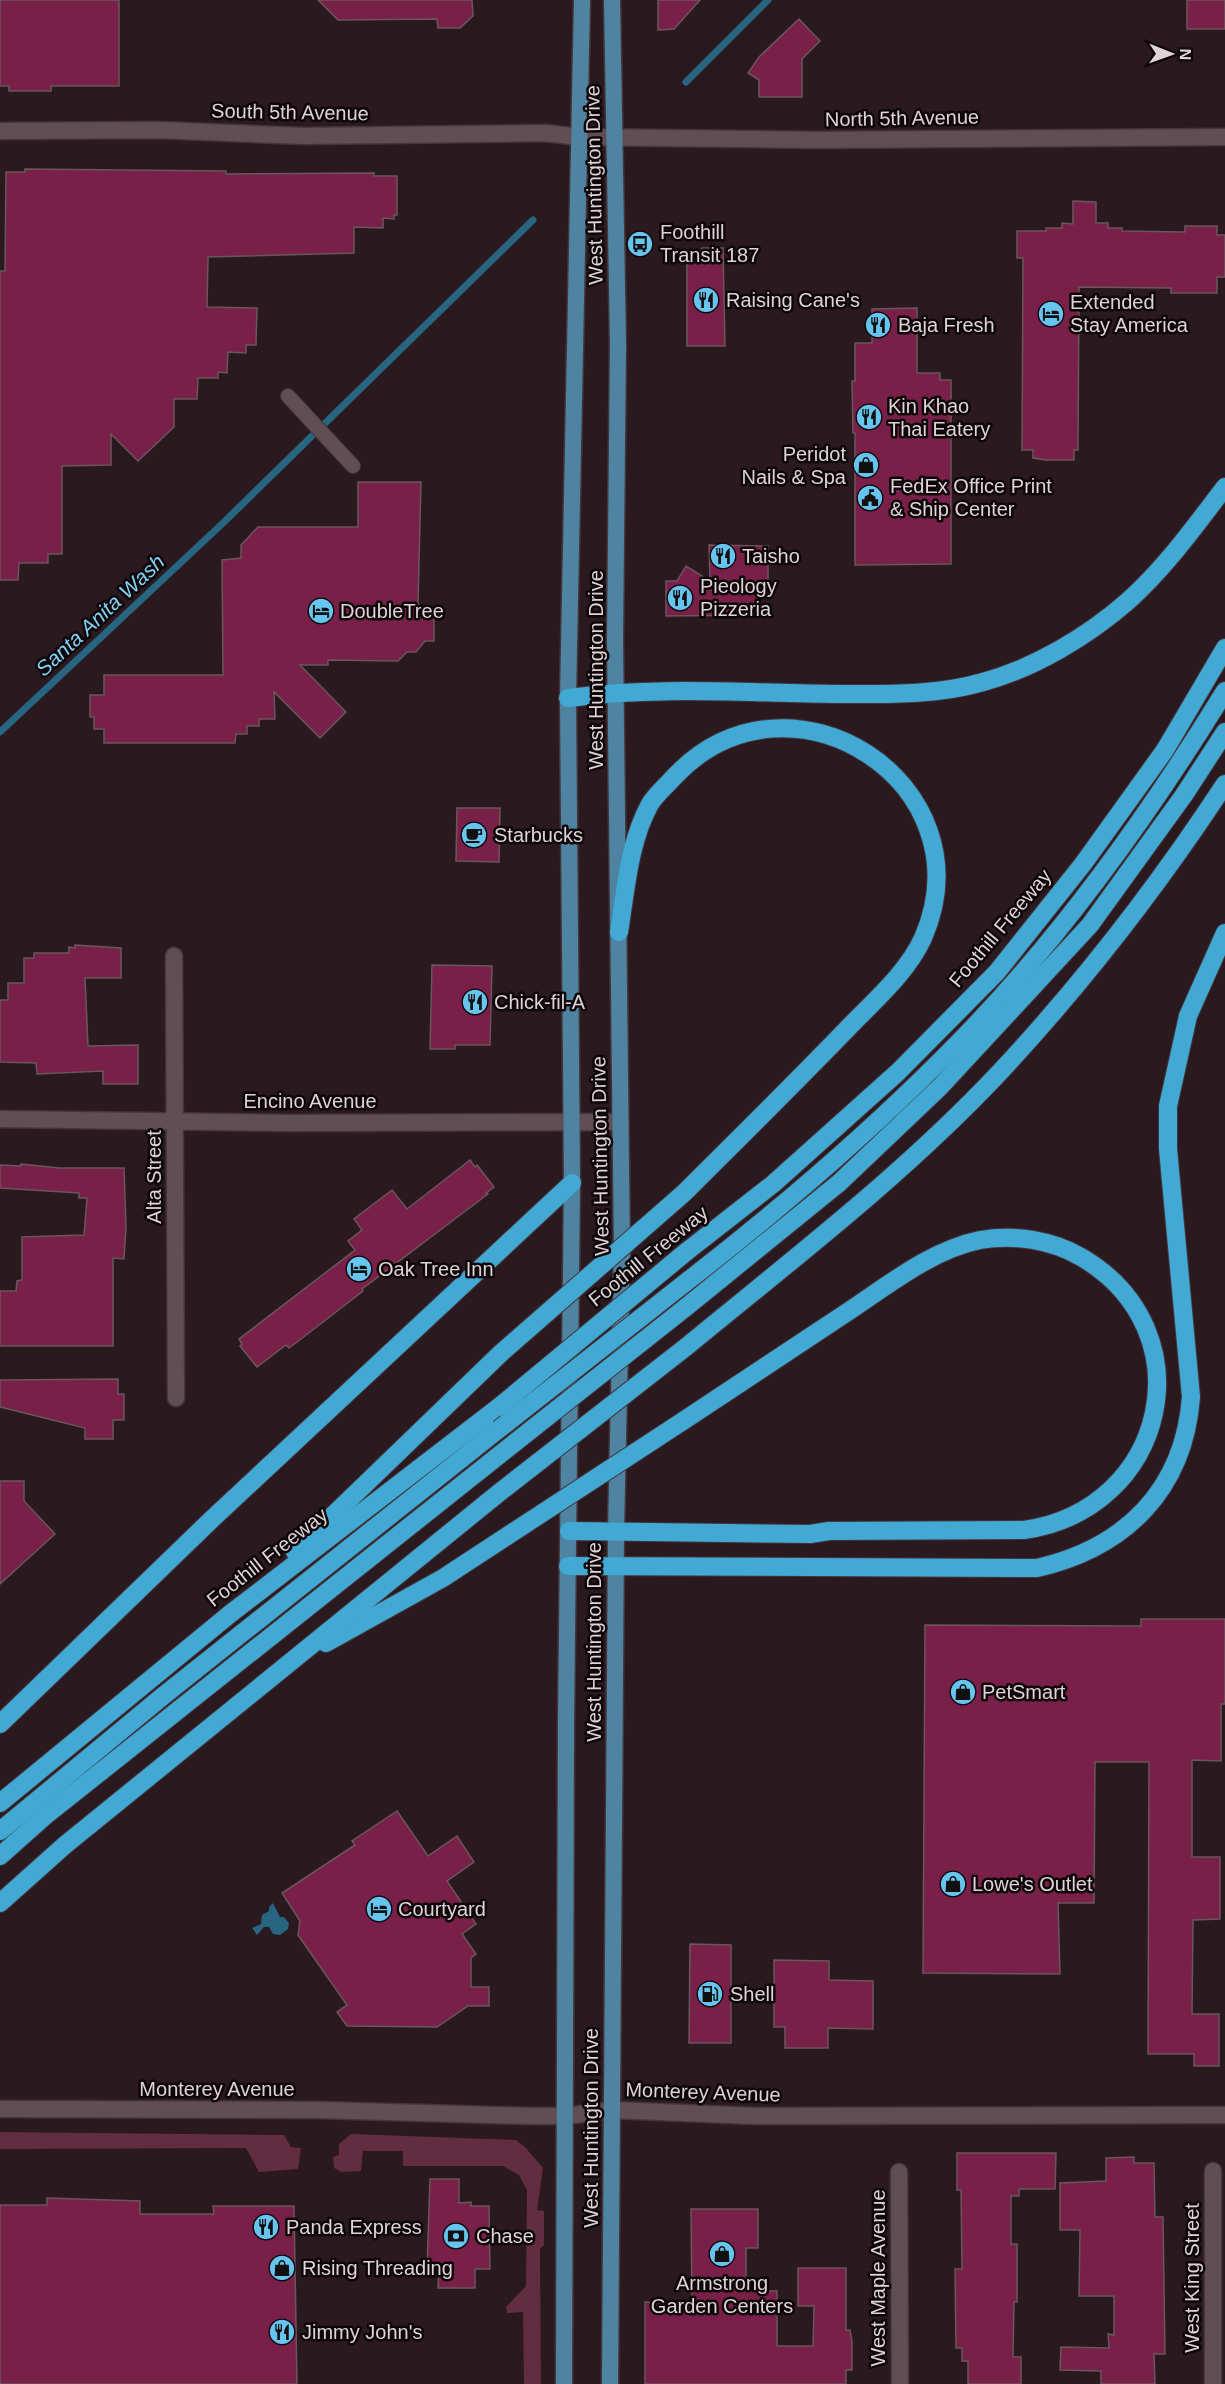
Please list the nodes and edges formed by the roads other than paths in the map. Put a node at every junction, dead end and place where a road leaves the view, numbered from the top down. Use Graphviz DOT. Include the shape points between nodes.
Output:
graph roads {
  1 [pos="582,0"];
  2 [pos="612,0"];
  3 [pos="0,131"];
  4 [pos="579,137"];
  5 [pos="1225,137"];
  6 [pos="614,138"];
  7 [pos="288,396"];
  8 [pos="353,466"];
  9 [pos="1225,487"];
  10 [pos="1225,648"];
  11 [pos="1225,691"];
  12 [pos="616,692"];
  13 [pos="568,698"];
  14 [pos="1225,732"];
  15 [pos="1225,784"];
  16 [pos="619,932"];
  17 [pos="1225,933"];
  18 [pos="174,956"];
  19 [pos="0,1119"];
  20 [pos="174,1122"];
  21 [pos="571,1122"];
  22 [pos="621,1122"];
  23 [pos="572,1183"];
  24 [pos="176,1398"];
  25 [pos="569,1531"];
  26 [pos="616,1532"];
  27 [pos="568,1566"];
  28 [pos="616,1567"];
  29 [pos="230,1614"];
  30 [pos="282,1667"];
  31 [pos="0,1724"];
  32 [pos="0,1803"];
  33 [pos="0,1831"];
  34 [pos="0,1856"];
  35 [pos="0,1903"];
  36 [pos="0,2109"];
  37 [pos="612,2110"];
  38 [pos="1225,2115"];
  39 [pos="566,2116"];
  40 [pos="1213,2171"];
  41 [pos="899,2172"];
  42 [pos="564,2384"];
  43 [pos="610,2384"];
  44 [pos="900,2384"];
  45 [pos="1213,2384"];
  1 -- 4 [label="main road, West Huntington Drive"];
  2 -- 6 [label="main road, West Huntington Drive"];
  3 -- 4 [label="street, South 5th Avenue" via="158,130 304,136 545,133"];
  4 -- 6 [label="street, North 5th Avenue"];
  4 -- 13 [label="main road, West Huntington Drive"];
  5 -- 6 [label="street, North 5th Avenue"];
  6 -- 12 [label="main road, West Huntington Drive" via="618,344"];
  7 -- 8 [label="street"];
  9 -- 12 [label="highway" via="1153,577 1110,616 1029,666 984,682 938,692 885,694"];
  10 -- 29 [label="highway, Foothill Freeway, bridge" via="1164,750 1083,864 997,972 890,1079 773,1184 499,1407"];
  11 -- 33 [label="highway, bridge" via="1185,757 1114,858 1041,951 942,1060 781,1207 163,1696"];
  12 -- 13 [label="highway"];
  12 -- 16 [label="main road, West Huntington Drive"];
  13 -- 21 [label="main road, West Huntington Drive"];
  14 -- 34 [label="highway, bridge" via="1089,925 940,1088 839,1183 45,1816"];
  15 -- 30 [label="highway, bridge" via="1178,857 1106,948 998,1073 885,1182 686,1347"];
  16 -- 22 [label="main road, West Huntington Drive"];
  16 -- 29 [label="highway, bridge" via="636,831 651,801 700,754 740,735 763,729 808,729 852,743 890,769 918,806 926,826 933,849 935,895 922,939 897,978 684,1192 501,1353"];
  17 -- 28 [label="highway" via="1188,1016 1168,1106 1168,1149 1191,1397 1175,1463 1147,1507 1122,1532 1103,1544 1079,1557 1037,1568"];
  18 -- 20 [label="street, Alta Street"];
  19 -- 20 [label="street, Encino Avenue"];
  20 -- 21 [label="street, Encino Avenue"];
  20 -- 24 [label="street, Alta Street"];
  21 -- 22 [label="street, Encino Avenue"];
  21 -- 23 [label="main road, West Huntington Drive"];
  22 -- 26 [label="main road, West Huntington Drive"];
  23 -- 25 [label="main road, West Huntington Drive"];
  23 -- 31 [label="highway"];
  25 -- 26 [label="highway"];
  25 -- 27 [label="main road, West Huntington Drive"];
  26 -- 28 [label="main road, West Huntington Drive"];
  26 -- 30 [label="highway, bridge" via="810,1534 1052,1527 1085,1511 1116,1486 1147,1437 1153,1419 1157,1373 1146,1330 1111,1279 1054,1245 1003,1238 959,1246 908,1272 443,1578"];
  27 -- 28 [label="highway"];
  27 -- 39 [label="main road, West Huntington Drive"];
  28 -- 37 [label="main road, West Huntington Drive"];
  29 -- 32 [label="highway, Foothill Freeway"];
  30 -- 35 [label="highway"];
  36 -- 39 [label="street, Monterey Avenue"];
  37 -- 38 [label="street, Monterey Avenue" via="755,2116"];
  37 -- 39 [label="street, Monterey Avenue"];
  37 -- 43 [label="main road, West Huntington Drive"];
  39 -- 42 [label="main road, West Huntington Drive"];
  40 -- 45 [label="street, West King Street"];
  41 -- 44 [label="street, West Maple Avenue"];
}
